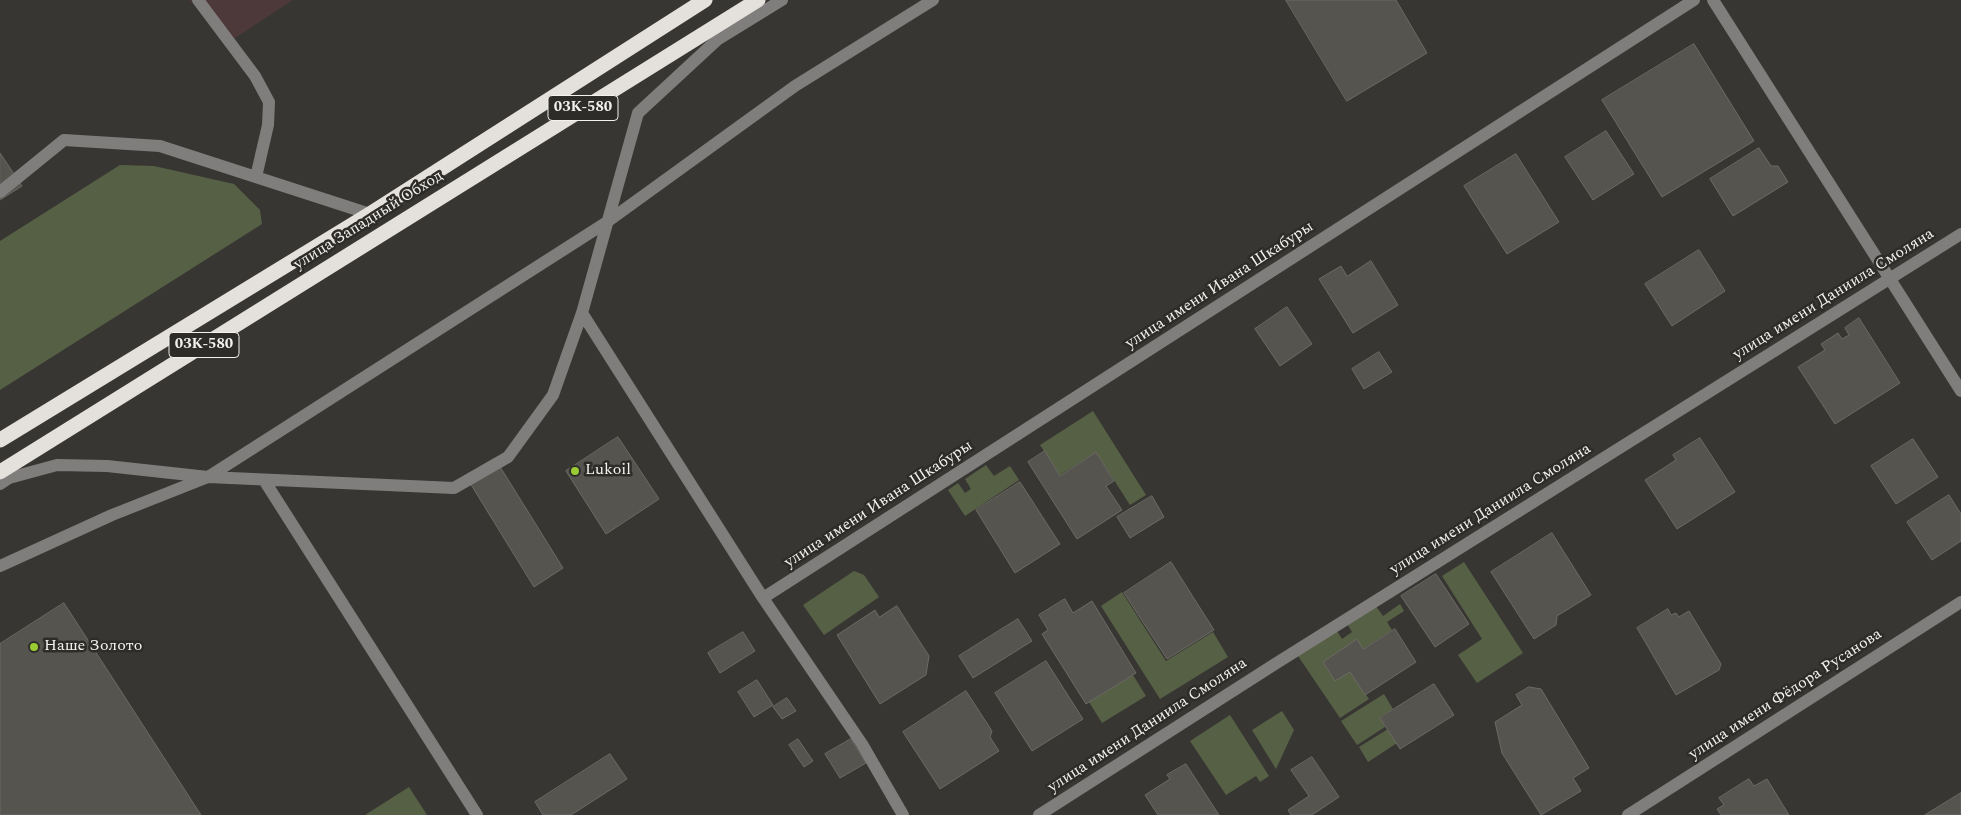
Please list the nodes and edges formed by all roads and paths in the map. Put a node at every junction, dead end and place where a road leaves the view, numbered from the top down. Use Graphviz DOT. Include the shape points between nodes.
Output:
graph roads {
  1 [pos="198,0"];
  2 [pos="705,0"];
  3 [pos="758,0"];
  4 [pos="782,0"];
  5 [pos="933,0"];
  6 [pos="1694,0"];
  7 [pos="1713,0"];
  8 [pos="256,176"];
  9 [pos="0,192"];
  10 [pos="370,214"];
  11 [pos="607,222"];
  12 [pos="1961,234"];
  13 [pos="1891,279"];
  14 [pos="582,312"];
  15 [pos="1961,391"];
  16 [pos="0,440"];
  17 [pos="0,472"];
  18 [pos="208,477"];
  19 [pos="264,480"];
  20 [pos="0,484"];
  21 [pos="0,566"];
  22 [pos="763,598"];
  23 [pos="1961,602"];
  24 [pos="477,815"];
  25 [pos="903,815"];
  26 [pos="1039,815"];
  27 [pos="1628,815"];
  1 -- 8 [label="street" via="255,76 269,102 268,124"];
  2 -- 10 [label="highway, улица Западный Обход / 03К-580"];
  3 -- 17 [label="highway, улица Западный Обход / 03К-580"];
  4 -- 11 [label="street" via="717,40 638,113"];
  5 -- 11 [label="street" via="795,86"];
  6 -- 22 [label="street, улица имени Ивана Шкабуры"];
  7 -- 13 [label="street"];
  8 -- 9 [label="street" via="160,146 64,140"];
  8 -- 10 [label="street"];
  10 -- 16 [label="highway, улица Западный Обход / 03К-580"];
  11 -- 14 [label="street"];
  11 -- 18 [label="street"];
  12 -- 13 [label="street, улица имени Даниила Смоляна"];
  13 -- 15 [label="street"];
  13 -- 26 [label="street, улица имени Даниила Смоляна"];
  14 -- 19 [label="street" via="548,403 508,457 454,488"];
  14 -- 22 [label="street"];
  18 -- 19 [label="street"];
  18 -- 20 [label="street" via="107,466 57,465 9,478"];
  18 -- 21 [label="street" via="112,515"];
  19 -- 24 [label="street"];
  22 -- 25 [label="street" via="862,744"];
  23 -- 27 [label="street, улица имени Фёдора Русанова"];
}
